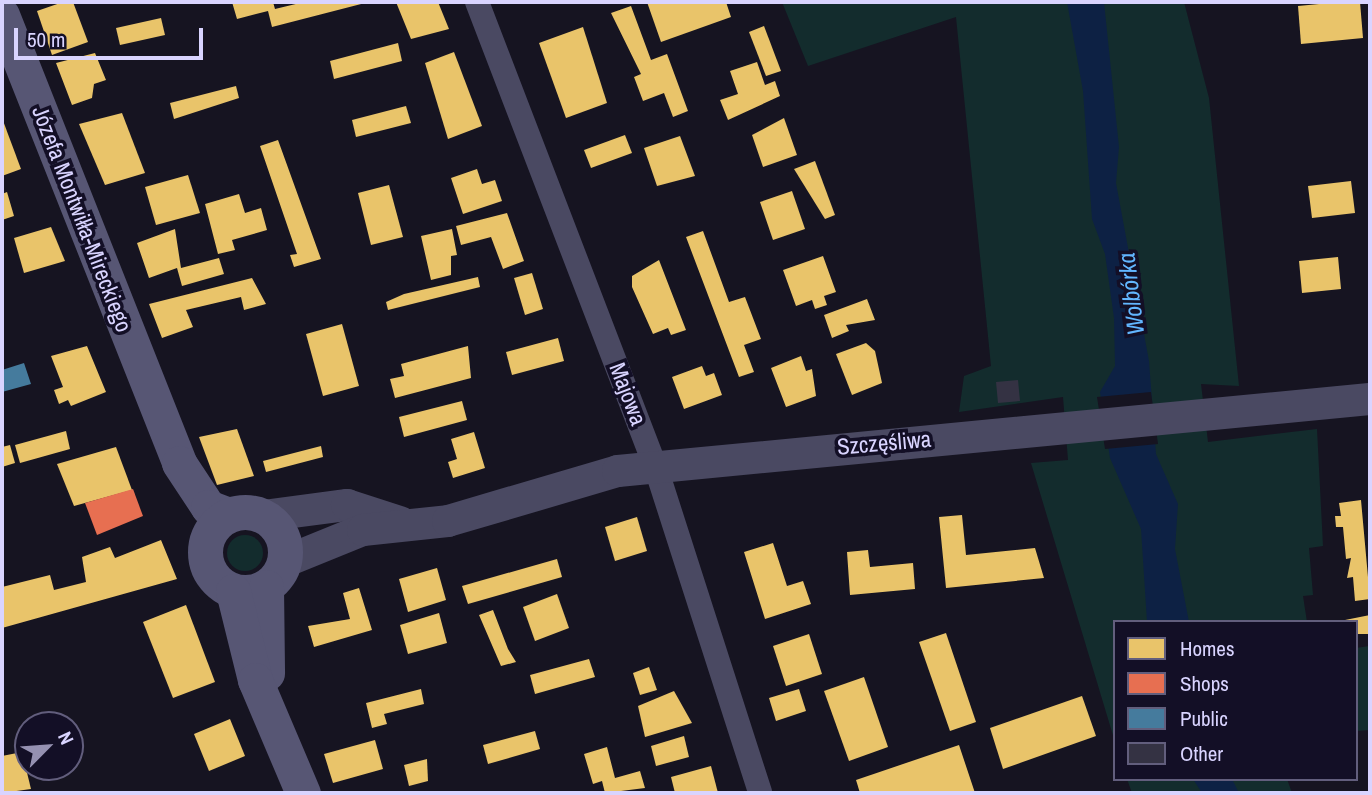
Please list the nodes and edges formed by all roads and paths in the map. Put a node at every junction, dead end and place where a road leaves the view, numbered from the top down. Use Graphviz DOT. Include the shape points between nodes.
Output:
graph roads {
  1 [pos="477,2"];
  2 [pos="2,15"];
  3 [pos="1370,400"];
  4 [pos="162,424"];
  5 [pos="655,465"];
  6 [pos="246,516"];
  7 [pos="405,524"];
  8 [pos="206,541"];
  9 [pos="261,580"];
  10 [pos="303,793"];
  11 [pos="760,793"];
  1 -- 5 [label="street, Majowa"];
  2 -- 4 [label="main road, Józefa Montwiłła-Mireckiego"];
  3 -- 5 [label="street, Szczęśliwa"];
  4 -- 6 [label="main road, Józefa Montwiłła-Mireckiego" via="194,490 217,514"];
  4 -- 8 [label="main road, Józefa Montwiłła-Mireckiego" via="205,523"];
  5 -- 7 [label="street, Szczęśliwa" via="448,521"];
  5 -- 11 [label="street, Majowa"];
  6 -- 7 [label="street, Szczęśliwa" via="347,505"];
  6 -- 8 [label="main road"];
  6 -- 9 [label="main road" via="281,535"];
  7 -- 9 [label="street, Szczęśliwa" via="363,530"];
  8 -- 9 [label="main road, Józefa Montwiłła-Mireckiego" via="212,577"];
  9 -- 10 [label="main road" via="268,676 278,728"];
}
